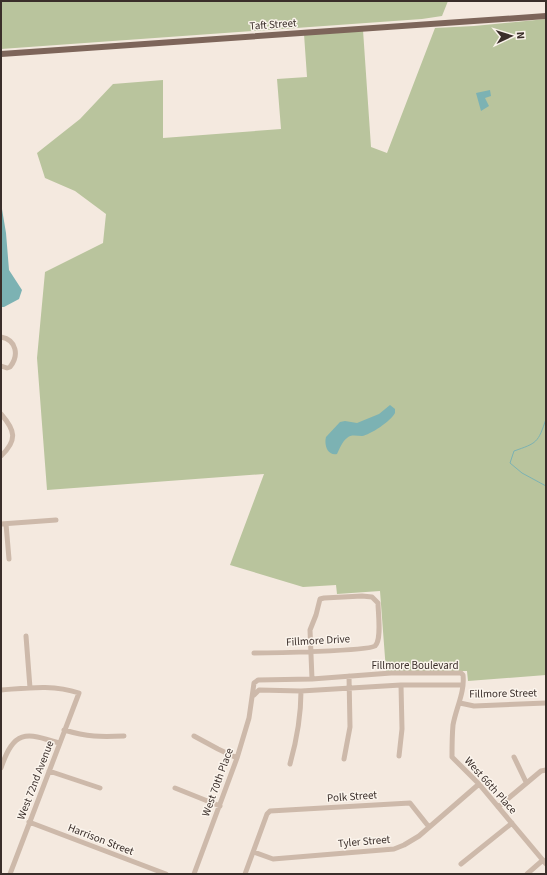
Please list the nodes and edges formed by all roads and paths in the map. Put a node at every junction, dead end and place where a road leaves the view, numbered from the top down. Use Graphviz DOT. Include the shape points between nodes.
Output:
graph roads {
  1 [pos="546,16"];
  2 [pos="1,54"];
  3 [pos="1,337"];
  4 [pos="1,366"];
  5 [pos="1,414"];
  6 [pos="1,456"];
  7 [pos="56,520"];
  8 [pos="3,524"];
  9 [pos="9,559"];
  10 [pos="26,636"];
  11 [pos="310,651"];
  12 [pos="254,653"];
  13 [pos="349,676"];
  14 [pos="312,679"];
  15 [pos="401,685"];
  16 [pos="463,685"];
  17 [pos="30,688"];
  18 [pos="350,688"];
  19 [pos="1,690"];
  20 [pos="301,691"];
  21 [pos="254,695"];
  22 [pos="460,703"];
  23 [pos="546,703"];
  24 [pos="64,730"];
  25 [pos="124,736"];
  26 [pos="194,736"];
  27 [pos="59,743"];
  28 [pos="399,756"];
  29 [pos="3,757"];
  30 [pos="514,757"];
  31 [pos="237,758"];
  32 [pos="344,759"];
  33 [pos="290,764"];
  34 [pos="1,768"];
  35 [pos="546,770"];
  36 [pos="49,771"];
  37 [pos="526,782"];
  38 [pos="479,784"];
  39 [pos="100,788"];
  40 [pos="175,788"];
  41 [pos="220,806"];
  42 [pos="498,807"];
  43 [pos="29,822"];
  44 [pos="512,823"];
  45 [pos="429,826"];
  46 [pos="254,852"];
  47 [pos="544,862"];
  48 [pos="460,864"];
  49 [pos="10,874"];
  50 [pos="166,874"];
  51 [pos="194,874"];
  52 [pos="246,874"];
  53 [pos="527,874"];
  1 -- 2 [label="main road, Taft Street"];
  3 -- 4 [label="street" via="10,341 16,355 10,367"];
  5 -- 6 [label="street" via="13,433 12,441"];
  7 -- 8 [label="street"];
  8 -- 9 [label="street"];
  10 -- 17 [label="street"];
  11 -- 11 [label="street, Fillmore Drive" via="310,630 320,599 362,596 372,597 378,604 379,640 375,646"];
  11 -- 12 [label="street, Fillmore Drive"];
  11 -- 14 [label="street"];
  13 -- 14 [label="street, Fillmore Boulevard"];
  13 -- 16 [label="street, Fillmore Boulevard" via="461,673"];
  13 -- 18 [label="street"];
  14 -- 21 [label="street, Fillmore Boulevard" via="258,680 254,683"];
  15 -- 16 [label="street, Fillmore Boulevard"];
  15 -- 18 [label="street, Fillmore Boulevard"];
  15 -- 28 [label="street" via="402,729"];
  16 -- 22 [label="street, West 66th Place"];
  17 -- 19 [label="street"];
  17 -- 24 [label="street, West 72nd Avenue" via="54,687 79,693"];
  18 -- 20 [label="street, Fillmore Boulevard"];
  18 -- 32 [label="street" via="350,727"];
  20 -- 21 [label="street, Fillmore Boulevard" via="259,690"];
  20 -- 33 [label="street" via="301,713"];
  21 -- 31 [label="street, West 70th Place" via="250,718"];
  22 -- 23 [label="street, Fillmore Street" via="474,706"];
  22 -- 38 [label="street, West 66th Place" via="454,724 452,757"];
  24 -- 25 [label="street" via="97,738"];
  24 -- 27 [label="street, West 72nd Avenue"];
  26 -- 31 [label="street"];
  27 -- 29 [label="street" via="28,736 17,739"];
  27 -- 36 [label="street, West 72nd Avenue"];
  29 -- 34 [label="street"];
  30 -- 37 [label="street"];
  31 -- 41 [label="street, West 70th Place"];
  35 -- 37 [label="street"];
  36 -- 39 [label="street"];
  36 -- 43 [label="street, West 72nd Avenue"];
  37 -- 42 [label="street"];
  38 -- 42 [label="street, West 66th Place"];
  38 -- 45 [label="street, Tyler Street"];
  40 -- 41 [label="street"];
  41 -- 51 [label="street, West 70th Place"];
  42 -- 44 [label="street, West 66th Place"];
  43 -- 49 [label="street, West 72nd Avenue"];
  43 -- 50 [label="street, Harrison Street"];
  44 -- 47 [label="street, West 66th Place"];
  44 -- 48 [label="street"];
  45 -- 46 [label="street, Tyler Street" via="404,846 394,849 273,859"];
  45 -- 46 [label="street, Polk Street" via="410,803 270,811"];
  46 -- 52 [label="street"];
  47 -- 53 [label="street"];
}
